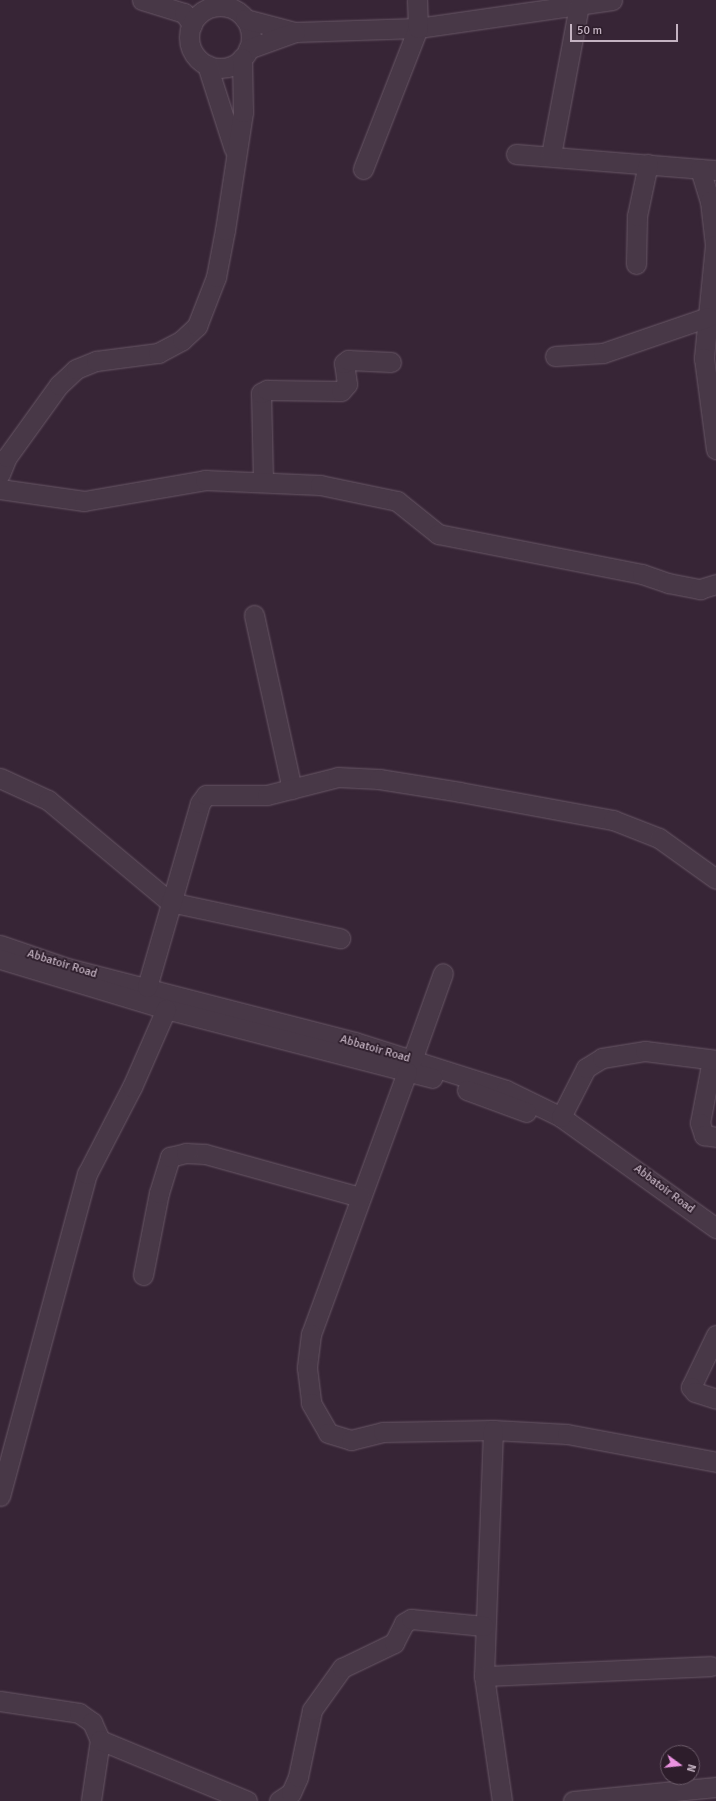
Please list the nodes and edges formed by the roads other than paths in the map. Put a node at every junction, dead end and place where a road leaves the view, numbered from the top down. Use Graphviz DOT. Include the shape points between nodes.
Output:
graph roads {
  1 [pos="142,0"];
  2 [pos="417,0"];
  3 [pos="612,0"];
  4 [pos="579,5"];
  5 [pos="236,9"];
  6 [pos="199,12"];
  7 [pos="418,28"];
  8 [pos="295,32"];
  9 [pos="245,54"];
  10 [pos="207,65"];
  11 [pos="235,154"];
  12 [pos="516,154"];
  13 [pos="551,155"];
  14 [pos="648,164"];
  15 [pos="363,169"];
  16 [pos="708,170"];
  17 [pos="636,264"];
  18 [pos="714,292"];
  19 [pos="708,317"];
  20 [pos="555,356"];
  21 [pos="391,362"];
  22 [pos="716,449"];
  23 [pos="2,462"];
  24 [pos="263,480"];
  25 [pos="0,489"];
  26 [pos="716,584"];
  27 [pos="254,615"];
  28 [pos="0,778"];
  29 [pos="292,789"];
  30 [pos="716,879"];
  31 [pos="170,902"];
  32 [pos="340,938"];
  33 [pos="0,945"];
  34 [pos="0,959"];
  35 [pos="443,972"];
  36 [pos="147,987"];
  37 [pos="166,1009"];
  38 [pos="714,1060"];
  39 [pos="410,1066"];
  40 [pos="561,1117"];
  41 [pos="716,1137"];
  42 [pos="360,1197"];
  43 [pos="716,1228"];
  44 [pos="716,1236"];
  45 [pos="143,1275"];
  46 [pos="716,1336"];
  47 [pos="716,1399"];
  48 [pos="493,1430"];
  49 [pos="716,1462"];
  50 [pos="0,1496"];
  51 [pos="484,1626"];
  52 [pos="711,1666"];
  53 [pos="484,1676"];
  54 [pos="0,1702"];
  55 [pos="100,1740"];
  56 [pos="716,1787"];
  57 [pos="652,1798"];
  58 [pos="91,1800"];
  59 [pos="247,1801"];
  60 [pos="279,1801"];
  61 [pos="502,1801"];
  62 [pos="573,1801"];
  1 -- 6 [label="street" via="184,13"];
  2 -- 7 [label="street"];
  3 -- 4 [label="street"];
  4 -- 7 [label="street"];
  4 -- 13 [label="street"];
  5 -- 6 [label="street" via="217,6"];
  5 -- 8 [label="street"];
  5 -- 9 [label="street" via="251,34"];
  6 -- 10 [label="street" via="191,48"];
  7 -- 8 [label="street"];
  7 -- 15 [label="street"];
  8 -- 9 [label="street"];
  9 -- 10 [label="street" via="223,68"];
  9 -- 11 [label="street" via="243,112"];
  10 -- 11 [label="street"];
  11 -- 23 [label="street" via="216,277 197,326 182,340 158,353 96,361 76,369 60,385"];
  12 -- 13 [label="street"];
  13 -- 14 [label="street"];
  14 -- 16 [label="street"];
  14 -- 17 [label="street" via="638,216"];
  16 -- 18 [label="street" via="715,245"];
  18 -- 19 [label="street"];
  19 -- 20 [label="street" via="604,353"];
  19 -- 22 [label="street" via="704,358"];
  21 -- 24 [label="street" via="348,360 344,363 347,384 341,391 267,390 260,393"];
  24 -- 25 [label="street" via="205,480 84,501"];
  24 -- 26 [label="street" via="320,485 390,498 438,534 642,574 668,583 700,589"];
  27 -- 29 [label="street"];
  28 -- 31 [label="street" via="48,800"];
  29 -- 30 [label="street" via="338,777 379,779 584,812 659,838"];
  29 -- 31 [label="street" via="267,795 206,795 200,803"];
  31 -- 32 [label="street"];
  31 -- 36 [label="street"];
  33 -- 36 [label="street, Abbatoir Road" via="67,968"];
  34 -- 37 [label="street, Abbatoir Road"];
  35 -- 39 [label="street"];
  36 -- 39 [label="street, Abbatoir Road"];
  37 -- 39 [label="street, Abbatoir Road"];
  37 -- 50 [label="street" via="132,1087 88,1174"];
  38 -- 40 [label="street" via="644,1051 602,1058 586,1068"];
  38 -- 41 [label="street" via="700,1123 704,1135"];
  39 -- 40 [label="street, Abbatoir Road" via="506,1090"];
  39 -- 42 [label="street"];
  39 -- 44 [label="street, Abbatoir Road" via="572,1133"];
  40 -- 43 [label="street, Abbatoir Road" via="640,1170"];
  42 -- 45 [label="street" via="206,1154 186,1153 170,1157 159,1193"];
  42 -- 48 [label="street" via="311,1334 308,1368 312,1403 328,1433 351,1440 383,1432"];
  46 -- 47 [label="street" via="691,1387 695,1392"];
  48 -- 49 [label="street" via="567,1434"];
  48 -- 51 [label="street"];
  51 -- 53 [label="street"];
  51 -- 60 [label="street" via="411,1619 404,1623 394,1643 342,1668 312,1710 298,1777 291,1793"];
  52 -- 53 [label="street"];
  53 -- 61 [label="street"];
  54 -- 55 [label="street" via="79,1713 92,1722"];
  55 -- 58 [label="street"];
  55 -- 59 [label="street"];
  56 -- 57 [label="street"];
  57 -- 62 [label="street"];
}
